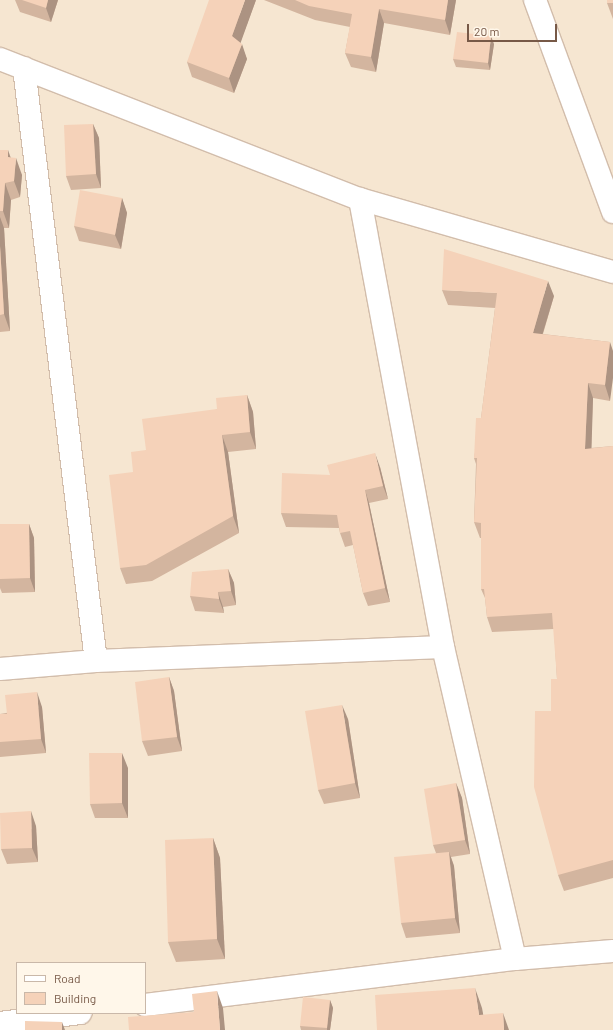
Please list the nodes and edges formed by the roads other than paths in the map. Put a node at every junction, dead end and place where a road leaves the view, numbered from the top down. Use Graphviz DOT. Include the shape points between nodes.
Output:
graph roads {
  1 [pos="535,0"];
  2 [pos="0,59"];
  3 [pos="24,68"];
  4 [pos="360,200"];
  5 [pos="613,212"];
  6 [pos="613,272"];
  7 [pos="443,646"];
  8 [pos="96,661"];
  9 [pos="0,669"];
  10 [pos="613,950"];
  11 [pos="516,959"];
  12 [pos="146,1005"];
  13 [pos="72,1014"];
  14 [pos="0,1023"];
  1 -- 5 [label="street"];
  2 -- 3 [label="street"];
  3 -- 4 [label="street"];
  3 -- 8 [label="street"];
  4 -- 6 [label="street"];
  4 -- 7 [label="street"];
  7 -- 8 [label="street"];
  7 -- 11 [label="street"];
  8 -- 9 [label="street"];
  10 -- 11 [label="street"];
  11 -- 12 [label="street"];
  13 -- 14 [label="street"];
}
